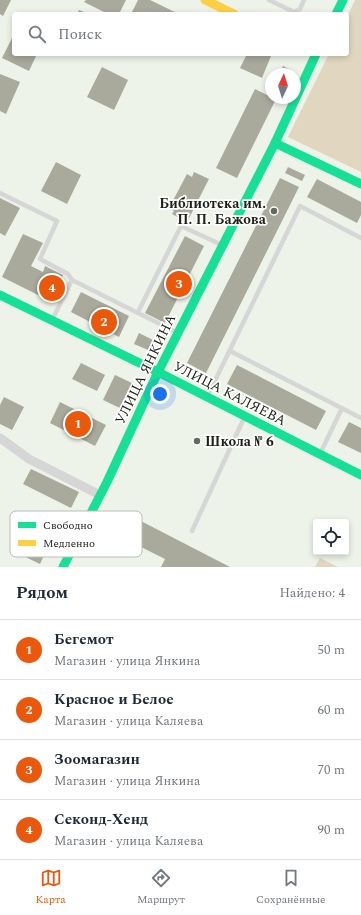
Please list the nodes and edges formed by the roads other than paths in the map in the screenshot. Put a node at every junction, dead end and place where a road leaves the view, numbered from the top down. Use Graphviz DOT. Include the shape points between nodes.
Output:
graph roads {
  1 [pos="205,0"];
  2 [pos="269,0"];
  3 [pos="304,0"];
  4 [pos="343,0"];
  5 [pos="230,12"];
  6 [pos="337,12"];
  7 [pos="315,56"];
  8 [pos="275,143"];
  9 [pos="361,184"];
  10 [pos="0,193"];
  11 [pos="361,238"];
  12 [pos="222,246"];
  13 [pos="72,280"];
  14 [pos="0,295"];
  15 [pos="138,312"];
  16 [pos="52,320"];
  17 [pos="178,333"];
  18 [pos="230,351"];
  19 [pos="158,372"];
  20 [pos="207,397"];
  21 [pos="342,408"];
  22 [pos="245,416"];
  23 [pos="361,418"];
  24 [pos="0,438"];
  25 [pos="320,454"];
  26 [pos="361,475"];
  27 [pos="100,495"];
  28 [pos="92,511"];
  29 [pos="192,531"];
  30 [pos="68,557"];
  31 [pos="63,567"];
  1 -- 5 [label="street"];
  2 -- 3 [label="lane" via="294,12 300,9"];
  4 -- 6 [label="street"];
  7 -- 8 [label="street, УЛИЦА ЯНКИНА"];
  8 -- 9 [label="street"];
  8 -- 12 [label="street, УЛИЦА ЯНКИНА"];
  10 -- 13 [label="lane" via="57,221 40,259 68,274"];
  11 -- 18 [label="lane" via="300,206"];
  12 -- 15 [label="lane" via="181,226"];
  12 -- 17 [label="street, УЛИЦА ЯНКИНА"];
  13 -- 15 [label="lane"];
  13 -- 16 [label="lane"];
  14 -- 16 [label="street, УЛИЦА КАЛЯЕВА"];
  15 -- 17 [label="lane"];
  16 -- 19 [label="street, УЛИЦА КАЛЯЕВА"];
  17 -- 19 [label="street, УЛИЦА ЯНКИНА"];
  18 -- 20 [label="lane"];
  18 -- 21 [label="lane"];
  19 -- 20 [label="street, УЛИЦА КАЛЯЕВА"];
  19 -- 27 [label="street, УЛИЦА ЯНКИНА"];
  20 -- 22 [label="street, УЛИЦА КАЛЯЕВА"];
  21 -- 23 [label="lane"];
  21 -- 25 [label="lane"];
  22 -- 25 [label="street, УЛИЦА КАЛЯЕВА"];
  22 -- 29 [label="lane"];
  24 -- 27 [label="street" via="29,459"];
  25 -- 26 [label="street, УЛИЦА КАЛЯЕВА"];
  27 -- 28 [label="street, УЛИЦА ЯНКИНА"];
  30 -- 31 [label="street, УЛИЦА ЯНКИНА"];
}
